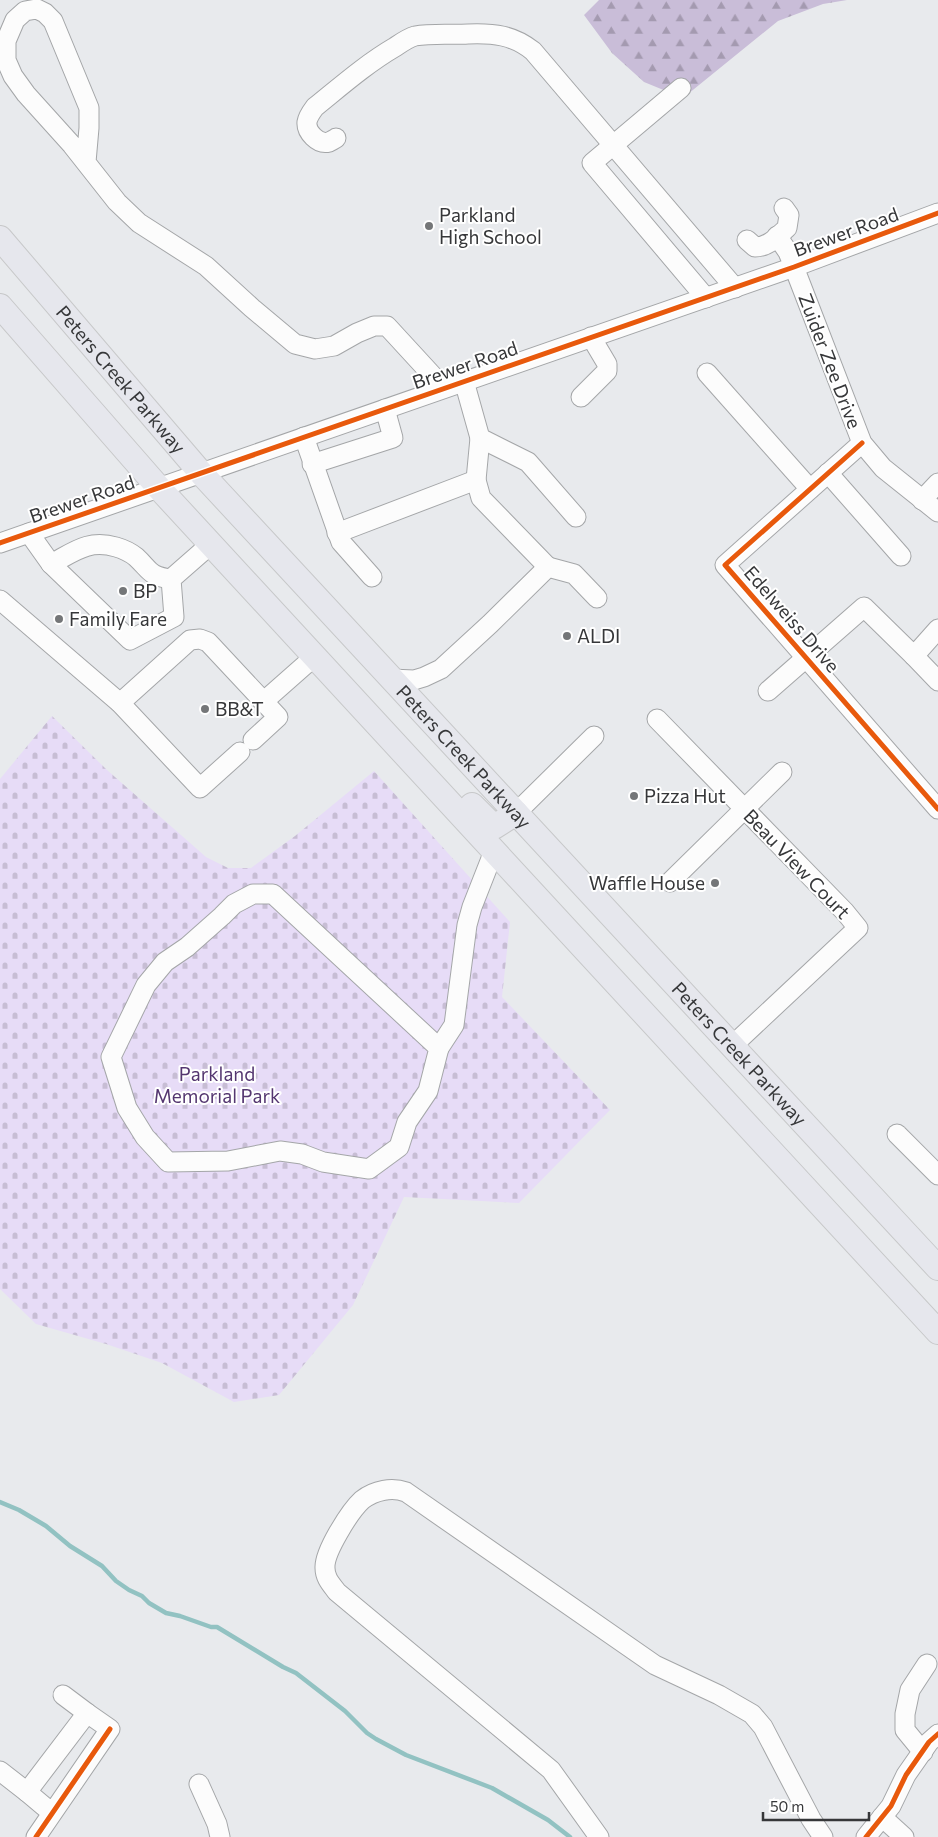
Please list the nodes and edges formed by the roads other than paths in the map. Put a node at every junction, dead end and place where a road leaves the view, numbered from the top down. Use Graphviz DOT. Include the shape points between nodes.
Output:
graph roads {
  1 [pos="35,4"];
  2 [pos="681,88"];
  3 [pos="336,138"];
  4 [pos="613,146"];
  5 [pos="86,162"];
  6 [pos="784,208"];
  7 [pos="938,213"];
  8 [pos="777,236"];
  9 [pos="0,238"];
  10 [pos="747,240"];
  11 [pos="794,267"];
  12 [pos="735,288"];
  13 [pos="706,298"];
  14 [pos="0,306"];
  15 [pos="591,337"];
  16 [pos="707,372"];
  17 [pos="464,381"];
  18 [pos="444,388"];
  19 [pos="581,397"];
  20 [pos="384,409"];
  21 [pos="304,437"];
  22 [pos="480,438"];
  23 [pos="862,443"];
  24 [pos="312,464"];
  25 [pos="200,473"];
  26 [pos="828,473"];
  27 [pos="476,480"];
  28 [pos="938,483"];
  29 [pos="159,488"];
  30 [pos="810,489"];
  31 [pos="922,500"];
  32 [pos="938,512"];
  33 [pos="576,517"];
  34 [pos="29,533"];
  35 [pos="337,533"];
  36 [pos="0,543"];
  37 [pos="211,544"];
  38 [pos="901,556"];
  39 [pos="51,564"];
  40 [pos="548,567"];
  41 [pos="372,577"];
  42 [pos="171,579"];
  43 [pos="597,598"];
  44 [pos="0,600"];
  45 [pos="174,617"];
  46 [pos="938,629"];
  47 [pos="190,640"];
  48 [pos="914,656"];
  49 [pos="806,659"];
  50 [pos="318,660"];
  51 [pos="391,679"];
  52 [pos="938,681"];
  53 [pos="768,691"];
  54 [pos="263,702"];
  55 [pos="120,703"];
  56 [pos="657,719"];
  57 [pos="594,736"];
  58 [pos="782,772"];
  59 [pos="743,808"];
  60 [pos="938,809"];
  61 [pos="516,813"];
  62 [pos="494,851"];
  63 [pos="670,882"];
  64 [pos="732,1046"];
  65 [pos="438,1048"];
  66 [pos="897,1134"];
  67 [pos="938,1174"];
  68 [pos="938,1268"];
  69 [pos="938,1332"];
  70 [pos="927,1664"];
  71 [pos="63,1695"];
  72 [pos="87,1713"];
  73 [pos="938,1734"];
  74 [pos="922,1752"];
  75 [pos="0,1771"];
  76 [pos="200,1784"];
  77 [pos="27,1792"];
  78 [pos="52,1813"];
  79 [pos="882,1817"];
  80 [pos="36,1837"];
  81 [pos="220,1837"];
  82 [pos="599,1837"];
  83 [pos="823,1837"];
  84 [pos="866,1837"];
  85 [pos="904,1837"];
  1 -- 5 [label="street" via="53,21 89,108"];
  1 -- 5 [label="street" via="15,20 6,41 6,60 26,94"];
  2 -- 4 [label="street"];
  3 -- 4 [label="street" via="322,142 315,138 309,131 309,116 315,107 374,59 414,36 482,34 506,36 526,45"];
  4 -- 12 [label="street"];
  4 -- 13 [label="street" via="592,164"];
  5 -- 18 [label="street" via="117,202 139,223 206,266 295,344 315,349 334,346 374,326 387,326"];
  6 -- 8 [label="street" via="789,215 787,228"];
  7 -- 11 [label="street, Brewer Road"];
  8 -- 10 [label="street" via="760,247"];
  8 -- 11 [label="street, Zuider Zee Drive"];
  9 -- 25 [label="main road, Peters Creek Parkway"];
  11 -- 12 [label="street, Brewer Road"];
  11 -- 23 [label="street, Zuider Zee Drive"];
  12 -- 13 [label="street, Brewer Road"];
  13 -- 15 [label="street, Brewer Road"];
  14 -- 29 [label="main road"];
  15 -- 17 [label="street, Brewer Road"];
  15 -- 19 [label="street" via="608,371"];
  16 -- 30 [label="street"];
  17 -- 18 [label="street, Brewer Road"];
  17 -- 22 [label="street"];
  18 -- 20 [label="street, Brewer Road"];
  20 -- 21 [label="street, Brewer Road"];
  20 -- 24 [label="street" via="393,438"];
  21 -- 24 [label="street"];
  21 -- 25 [label="street, Brewer Road"];
  22 -- 27 [label="street"];
  22 -- 33 [label="street" via="528,462"];
  23 -- 26 [label="street, Edelweiss Drive"];
  23 -- 31 [label="street, Zuider Zee Drive" via="883,468"];
  24 -- 35 [label="street"];
  25 -- 29 [label="street, Brewer Road"];
  25 -- 51 [label="main road, Peters Creek Parkway"];
  26 -- 30 [label="street, Edelweiss Drive"];
  26 -- 38 [label="street"];
  27 -- 35 [label="street"];
  27 -- 40 [label="street" via="481,498"];
  28 -- 31 [label="street"];
  29 -- 34 [label="street, Brewer Road"];
  29 -- 37 [label="main road"];
  30 -- 49 [label="street, Edelweiss Drive" via="724,565"];
  31 -- 32 [label="street, Zuider Zee Drive"];
  34 -- 36 [label="street, Brewer Road"];
  34 -- 39 [label="street"];
  35 -- 41 [label="street"];
  37 -- 42 [label="street"];
  37 -- 50 [label="main road"];
  39 -- 42 [label="street" via="90,544 99,543 122,549 135,556 156,577"];
  39 -- 45 [label="street" via="130,640"];
  40 -- 43 [label="street" via="574,574"];
  40 -- 51 [label="street" via="441,669 414,680"];
  42 -- 45 [label="street"];
  44 -- 55 [label="street"];
  45 -- 47 [label="street"];
  46 -- 48 [label="street"];
  47 -- 54 [label="street" via="208,642"];
  47 -- 55 [label="street"];
  48 -- 49 [label="street" via="864,607"];
  48 -- 52 [label="street"];
  49 -- 53 [label="street"];
  49 -- 60 [label="street, Edelweiss Drive"];
  50 -- 54 [label="street"];
  50 -- 61 [label="main road" via="437,769 494,827"];
  50 -- 62 [label="main road"];
  51 -- 61 [label="main road, Peters Creek Parkway"];
  54 -- 55 [label="street" via="278,717 200,788"];
  56 -- 59 [label="street, Beau View Court"];
  57 -- 61 [label="street"];
  58 -- 59 [label="street"];
  59 -- 63 [label="street"];
  59 -- 64 [label="street, Beau View Court" via="858,928"];
  61 -- 64 [label="main road, Peters Creek Parkway"];
  62 -- 65 [label="street" via="467,925 454,1026"];
  62 -- 69 [label="main road"];
  64 -- 68 [label="main road, Peters Creek Parkway"];
  65 -- 65 [label="street" via="428,1092 407,1122 399,1147 369,1169 280,1151 228,1161 168,1162 145,1137 128,1108 111,1057 146,985 165,962 187,947 234,904 253,894 273,894"];
  66 -- 67 [label="street"];
  70 -- 74 [label="street" via="910,1690 905,1714 906,1730"];
  71 -- 72 [label="street"];
  72 -- 77 [label="street"];
  72 -- 78 [label="street" via="110,1729"];
  73 -- 74 [label="street"];
  74 -- 79 [label="street"];
  75 -- 77 [label="street"];
  76 -- 81 [label="street"];
  77 -- 78 [label="street"];
  78 -- 80 [label="street"];
  79 -- 84 [label="street"];
  79 -- 85 [label="street"];
  82 -- 83 [label="street" via="551,1770 337,1592 328,1581 325,1567 330,1550 341,1527 362,1500 379,1491 397,1489 406,1492 655,1665 752,1714 763,1727"];
}
